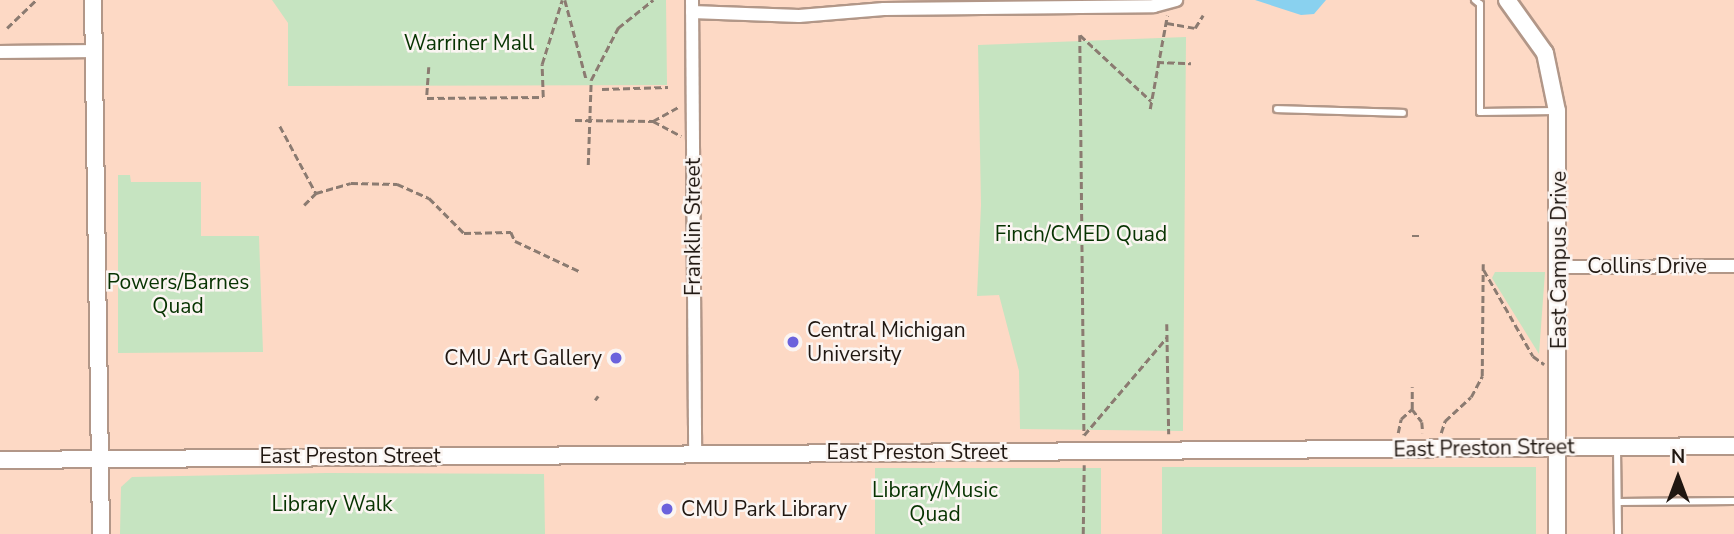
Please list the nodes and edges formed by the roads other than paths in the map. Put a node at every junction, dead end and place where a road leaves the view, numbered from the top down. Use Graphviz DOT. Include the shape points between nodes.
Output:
graph roads {
  1 [pos="93,0"];
  2 [pos="1176,0"];
  3 [pos="1475,0"];
  4 [pos="1507,0"];
  5 [pos="692,6"];
  6 [pos="0,51"];
  7 [pos="93,51"];
  8 [pos="1277,109"];
  9 [pos="1558,111"];
  10 [pos="1403,113"];
  11 [pos="1734,266"];
  12 [pos="1560,267"];
  13 [pos="1734,446"];
  14 [pos="1558,447"];
  15 [pos="1617,447"];
  16 [pos="695,453"];
  17 [pos="100,459"];
  18 [pos="0,460"];
  19 [pos="1734,501"];
  20 [pos="1618,502"];
  21 [pos="101,534"];
  22 [pos="1557,534"];
  23 [pos="1618,534"];
  1 -- 7 [label="street"];
  2 -- 5 [label="street" via="1154,6 884,9 799,16"];
  3 -- 9 [label="lane" via="1479,4 1479,112"];
  4 -- 9 [label="street, East Campus Drive" via="1545,53"];
  5 -- 16 [label="street, Franklin Street"];
  6 -- 7 [label="street"];
  7 -- 17 [label="street"];
  8 -- 10 [label="lane"];
  9 -- 12 [label="street, East Campus Drive"];
  11 -- 12 [label="street, Collins Drive"];
  12 -- 14 [label="street, East Campus Drive"];
  13 -- 15 [label="street, East Preston Street"];
  14 -- 15 [label="street, East Preston Street"];
  14 -- 16 [label="street, East Preston Street"];
  14 -- 22 [label="street, East Campus Drive"];
  15 -- 20 [label="lane"];
  16 -- 17 [label="street, East Preston Street"];
  17 -- 18 [label="street, East Preston Street"];
  17 -- 21 [label="street"];
  19 -- 20 [label="lane"];
  20 -- 23 [label="lane"];
}
